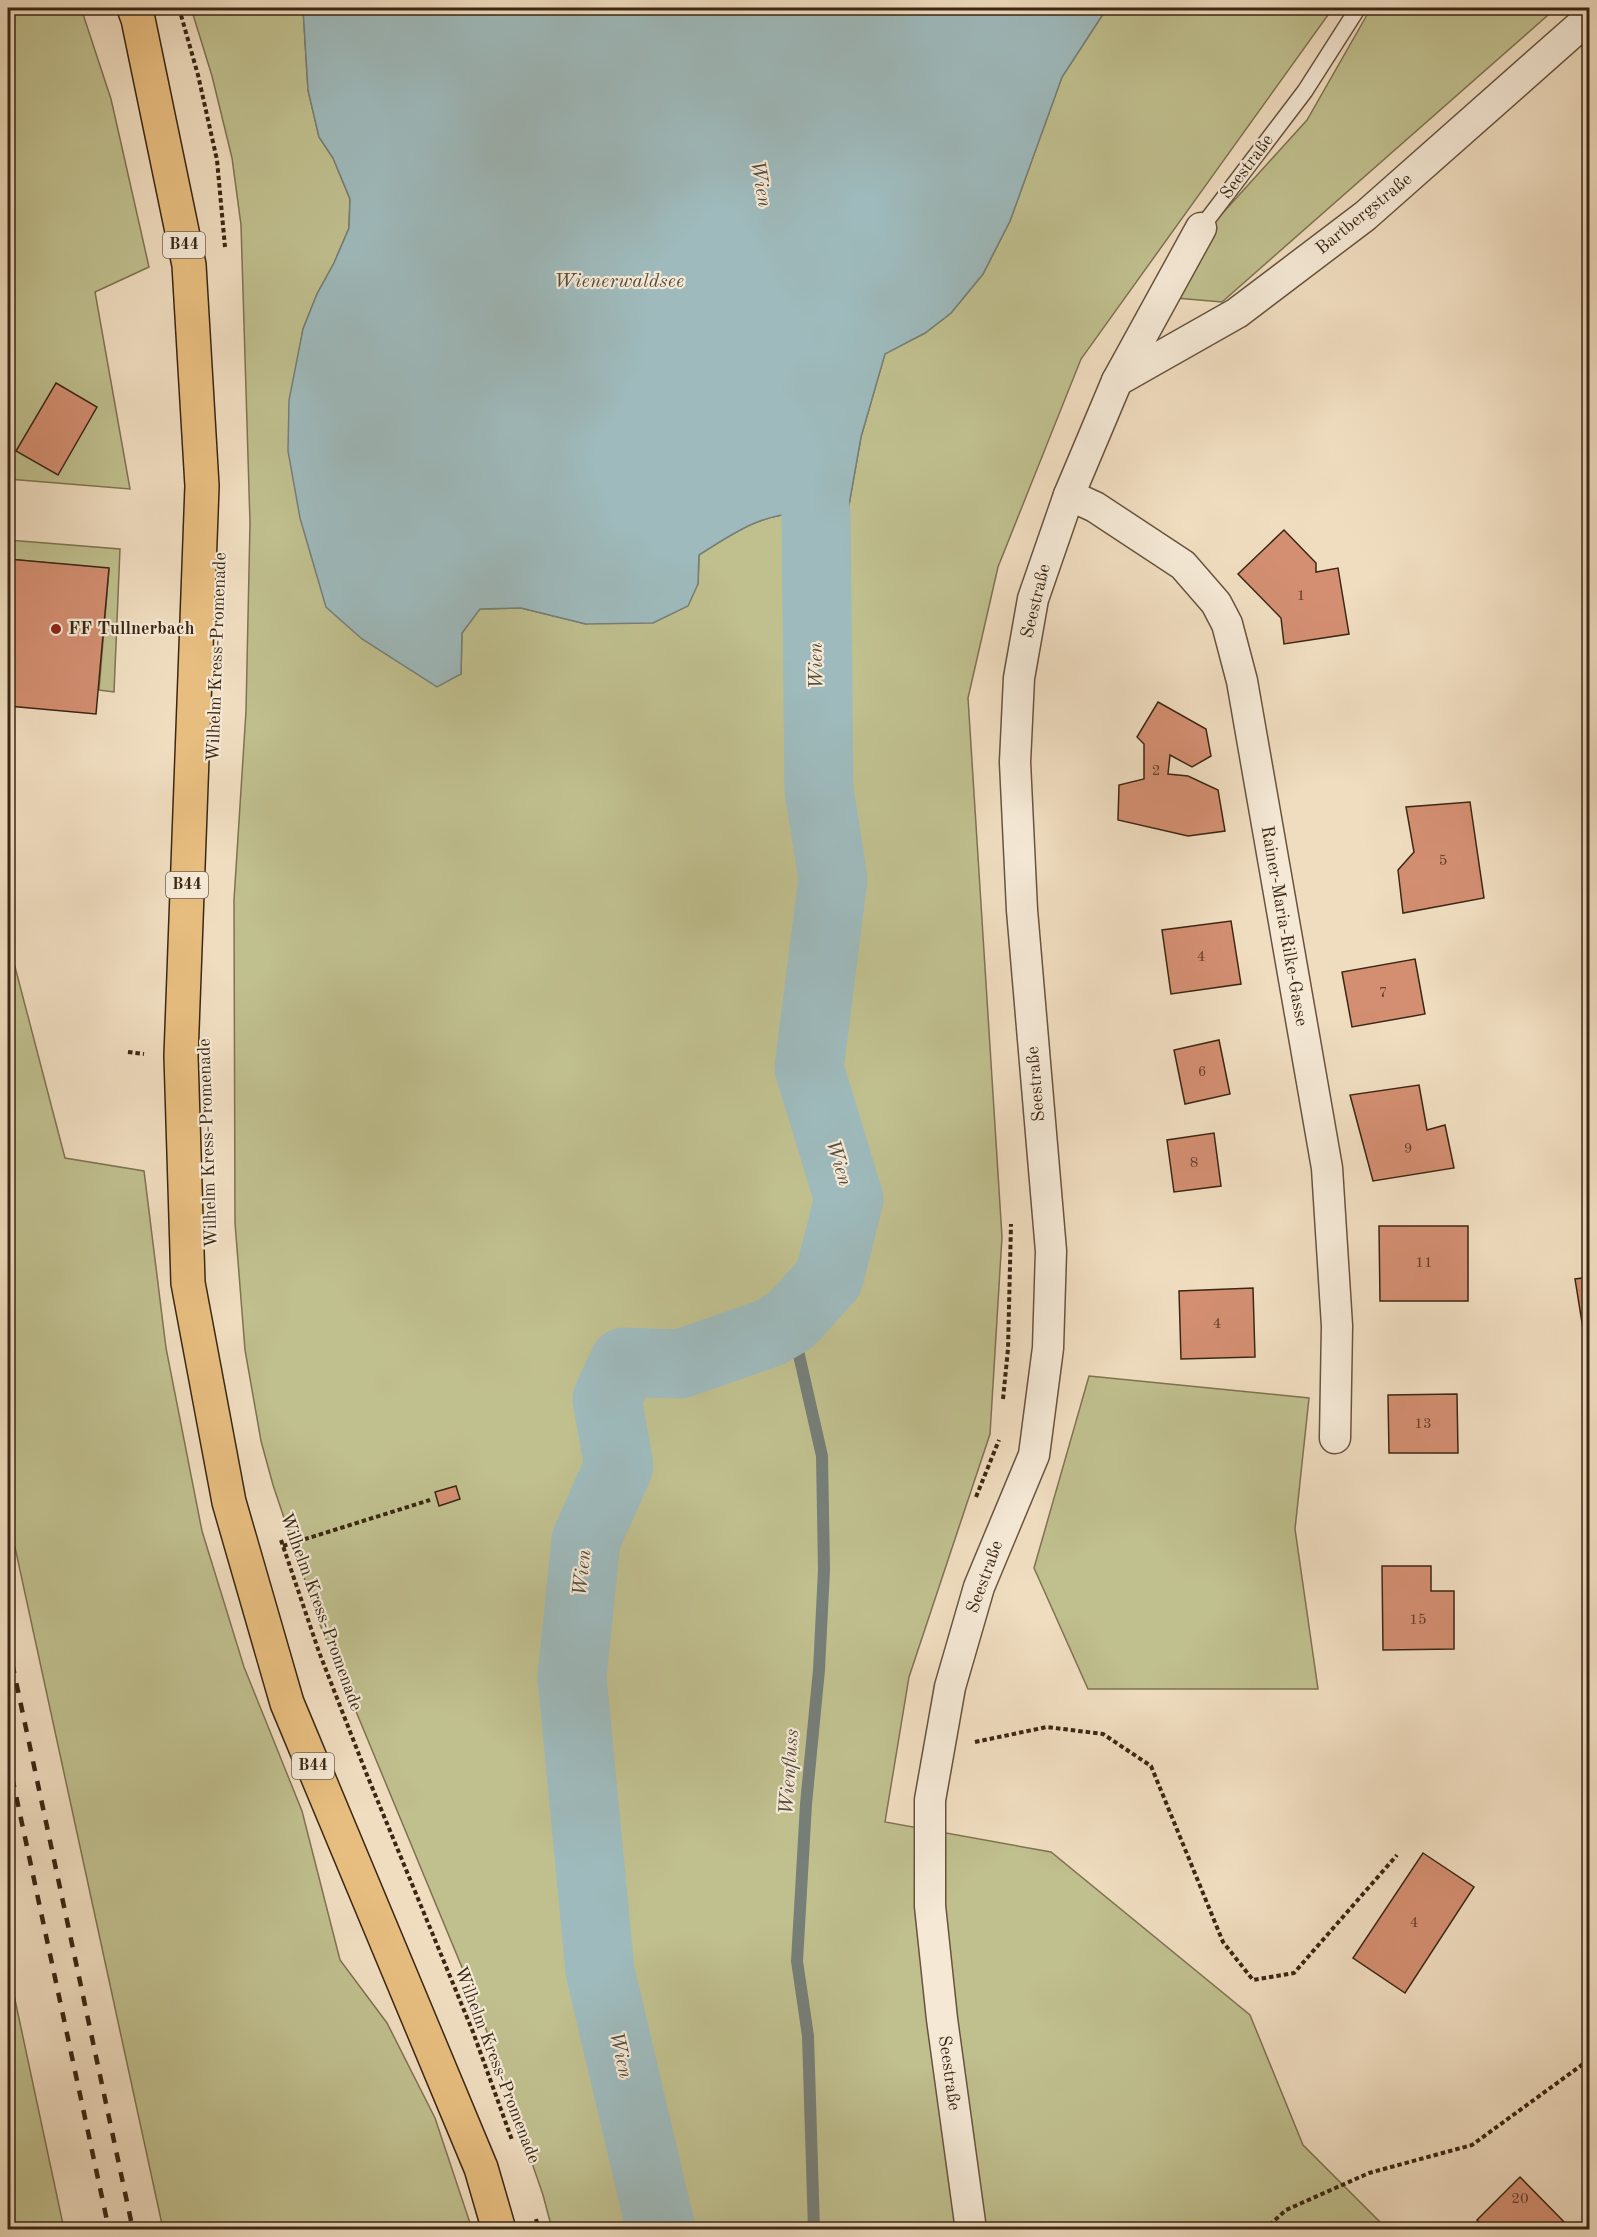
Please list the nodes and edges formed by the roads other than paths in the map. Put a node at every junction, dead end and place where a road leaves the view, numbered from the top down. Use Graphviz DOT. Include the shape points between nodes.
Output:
graph roads {
  1 [pos="134,8"];
  2 [pos="1358,8"];
  3 [pos="1590,17"];
  4 [pos="1201,228"];
  5 [pos="1117,381"];
  6 [pos="1069,495"];
  7 [pos="1335,1438"];
  8 [pos="499,2229"];
  9 [pos="971,2229"];
  1 -- 8 [label="main road, B44" via="189,265 202,486 181,1056 188,1283 229,1502 287,1703 481,2168"];
  2 -- 4 [label="lane, Seestraße" via="1305,91"];
  3 -- 5 [label="street, Bartbergstraße" via="1365,216 1237,313"];
  4 -- 5 [label="street, Seestraße"];
  5 -- 6 [label="street, Seestraße"];
  6 -- 7 [label="street, Rainer-Maria-Rilke-Gasse" via="1095,507 1182,565 1216,603 1227,624 1242,681 1327,1168 1338,1326"];
  6 -- 9 [label="street, Seestraße" via="1033,599 1019,678 1015,762 1022,910 1051,1251 1048,1348 1034,1455 979,1587 950,1687 930,1800 930,1906"];
}
